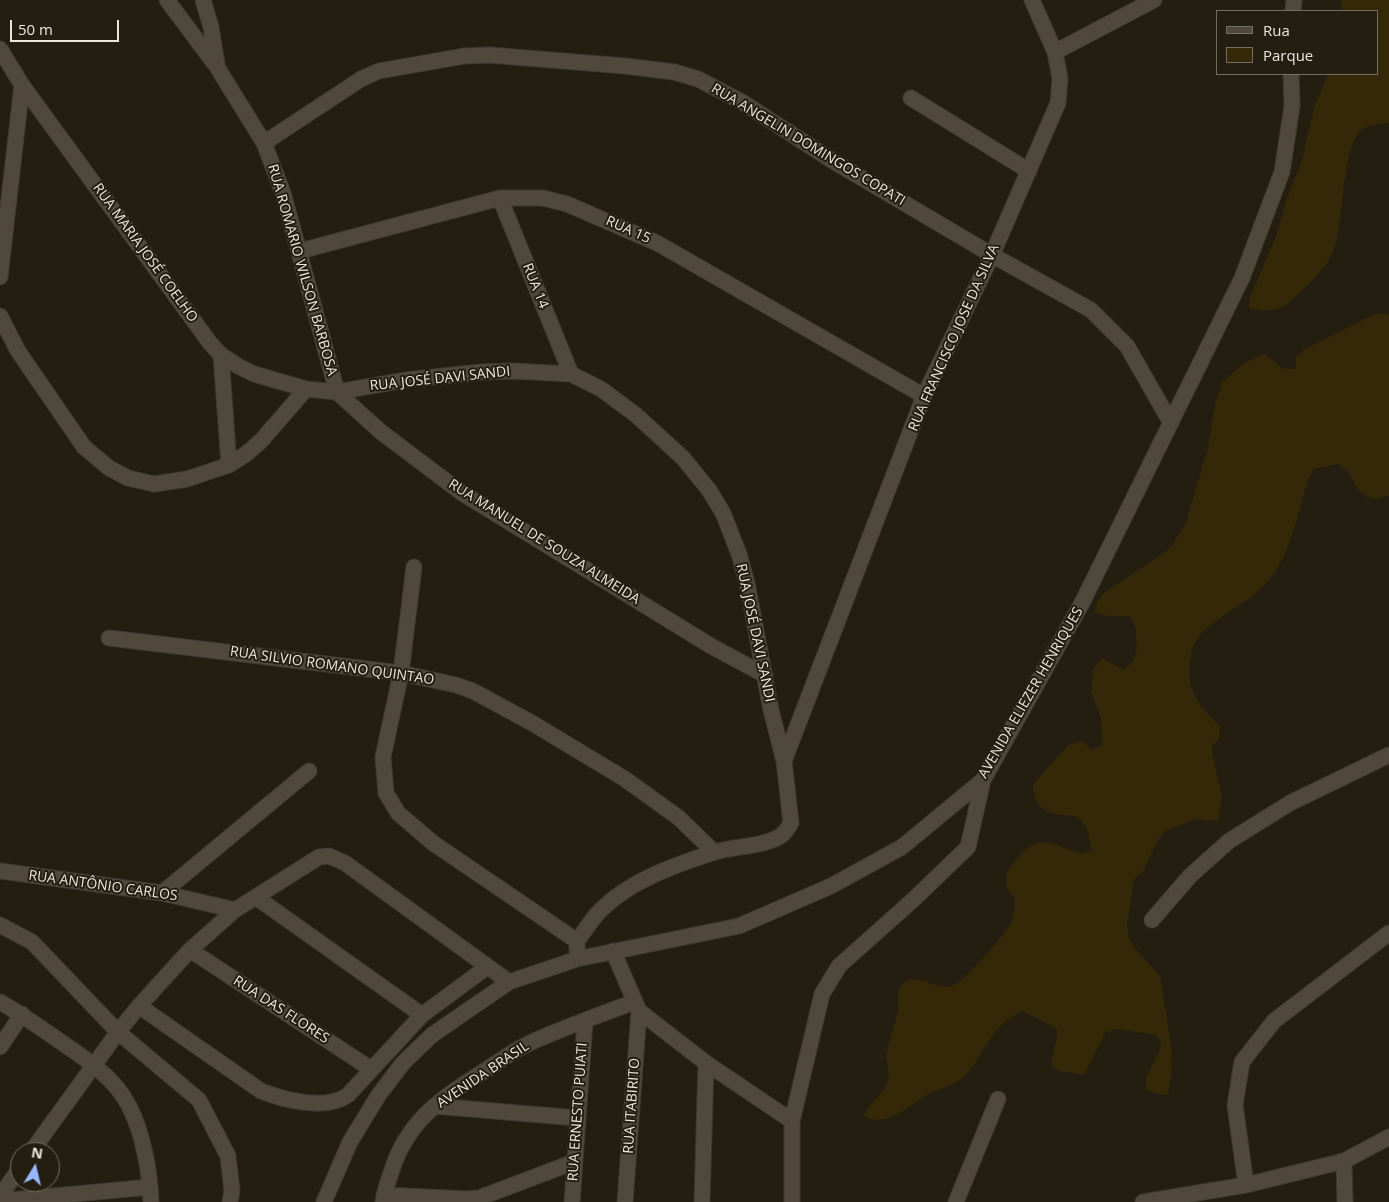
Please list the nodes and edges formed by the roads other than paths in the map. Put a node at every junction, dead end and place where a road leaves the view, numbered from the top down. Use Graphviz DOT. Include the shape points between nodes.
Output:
graph roads {
  1 [pos="167,0"];
  2 [pos="203,0"];
  3 [pos="1032,0"];
  4 [pos="1154,0"];
  5 [pos="1055,52"];
  6 [pos="2,54"];
  7 [pos="217,67"];
  8 [pos="1291,75"];
  9 [pos="22,85"];
  10 [pos="911,98"];
  11 [pos="264,143"];
  12 [pos="1030,170"];
  13 [pos="500,198"];
  14 [pos="300,251"];
  15 [pos="992,254"];
  16 [pos="0,277"];
  17 [pos="0,316"];
  18 [pos="221,355"];
  19 [pos="571,374"];
  20 [pos="306,389"];
  21 [pos="337,392"];
  22 [pos="924,396"];
  23 [pos="1171,422"];
  24 [pos="229,465"];
  25 [pos="414,567"];
  26 [pos="109,638"];
  27 [pos="401,673"];
  28 [pos="764,675"];
  29 [pos="1389,755"];
  30 [pos="784,761"];
  31 [pos="309,771"];
  32 [pos="984,780"];
  33 [pos="714,852"];
  34 [pos="0,871"];
  35 [pos="162,893"];
  36 [pos="256,898"];
  37 [pos="235,910"];
  38 [pos="1152,920"];
  39 [pos="0,925"];
  40 [pos="1389,933"];
  41 [pos="577,941"];
  42 [pos="190,950"];
  43 [pos="613,951"];
  44 [pos="577,959"];
  45 [pos="487,966"];
  46 [pos="509,982"];
  47 [pos="0,1002"];
  48 [pos="138,1006"];
  49 [pos="636,1006"];
  50 [pos="22,1014"];
  51 [pos="422,1014"];
  52 [pos="585,1021"];
  53 [pos="118,1032"];
  54 [pos="0,1047"];
  55 [pos="706,1063"];
  56 [pos="94,1065"];
  57 [pos="371,1069"];
  58 [pos="998,1098"];
  59 [pos="435,1106"];
  60 [pos="577,1118"];
  61 [pos="792,1121"];
  62 [pos="1389,1137"];
  63 [pos="39,1142"];
  64 [pos="1344,1161"];
  65 [pos="574,1162"];
  66 [pos="10,1182"];
  67 [pos="1246,1185"];
  68 [pos="151,1195"];
  69 [pos="0,1196"];
  70 [pos="384,1199"];
  71 [pos="0,1201"];
  72 [pos="230,1202"];
  73 [pos="324,1202"];
  74 [pos="572,1202"];
  75 [pos="625,1202"];
  76 [pos="702,1202"];
  77 [pos="792,1202"];
  78 [pos="956,1202"];
  79 [pos="1144,1202"];
  80 [pos="1345,1202"];
  1 -- 7 [label="street, RUA ROMARIO WILSON BARBOSA"];
  2 -- 7 [label="street"];
  3 -- 5 [label="street, RUA FRANCISCO JOSE DA SILVA"];
  4 -- 5 [label="street"];
  5 -- 12 [label="street, RUA FRANCISCO JOSE DA SILVA" via="1060,79 1058,103"];
  6 -- 9 [label="street, RUA MARIA JOSÉ COELHO"];
  7 -- 11 [label="street, RUA ROMARIO WILSON BARBOSA"];
  8 -- 23 [label="street, AVENIDA ELIEZER HENRIQUES" via="1292,106 1282,172 1242,278"];
  9 -- 16 [label="street"];
  9 -- 18 [label="street, RUA MARIA JOSÉ COELHO"];
  10 -- 12 [label="street"];
  11 -- 14 [label="street, RUA ROMARIO WILSON BARBOSA"];
  11 -- 15 [label="street, RUA ANGELIN DOMINGOS COPATI" via="361,79 388,69 476,54 674,72 698,79 742,102 833,161"];
  12 -- 15 [label="street, RUA FRANCISCO JOSE DA SILVA"];
  13 -- 14 [label="street, RUA 15"];
  13 -- 19 [label="street, RUA 14"];
  13 -- 22 [label="street, RUA 15" via="543,198 568,204 657,243"];
  14 -- 21 [label="street, RUA ROMARIO WILSON BARBOSA"];
  15 -- 22 [label="street, RUA FRANCISCO JOSE DA SILVA"];
  15 -- 23 [label="street, RUA ANGELIN DOMINGOS COPATI" via="1091,310 1127,346"];
  17 -- 24 [label="street" via="18,351 67,424 84,447 110,468 128,478 154,484 187,479"];
  18 -- 20 [label="street, RUA MARIA JOSÉ COELHO" via="254,374"];
  18 -- 24 [label="street"];
  19 -- 21 [label="street, RUA JOSÉ DAVI SANDI" via="480,372"];
  19 -- 28 [label="street, RUA JOSÉ DAVI SANDI" via="601,389 636,415 683,458 709,490 723,513 742,564"];
  20 -- 21 [label="street, RUA MARIA JOSÉ COELHO"];
  20 -- 24 [label="street" via="261,442"];
  21 -- 28 [label="street, RUA MANUEL DE SOUZA ALMEIDA" via="381,432 462,493"];
  22 -- 30 [label="street, RUA FRANCISCO JOSE DA SILVA"];
  23 -- 32 [label="street, AVENIDA ELIEZER HENRIQUES" via="1082,604"];
  25 -- 27 [label="street"];
  26 -- 27 [label="street, RUA SILVIO ROMANO QUINTAO"];
  27 -- 33 [label="street, RUA SILVIO ROMANO QUINTAO" via="473,691 532,723 625,779 679,818"];
  27 -- 41 [label="street" via="383,757 386,793 398,813 433,843"];
  28 -- 30 [label="street, RUA JOSÉ DAVI SANDI"];
  29 -- 38 [label="street" via="1290,803 1229,841 1190,876"];
  30 -- 33 [label="street, RUA JOSÉ DAVI SANDI" via="791,823 782,835 765,842"];
  31 -- 35 [label="street"];
  32 -- 43 [label="street, AVENIDA ELIEZER HENRIQUES" via="902,847 831,886 739,926"];
  32 -- 61 [label="street" via="968,847 839,966 822,994"];
  33 -- 41 [label="street" via="656,874 625,891 597,914"];
  34 -- 35 [label="street, RUA ANTÔNIO CARLOS"];
  35 -- 37 [label="street, RUA ANTÔNIO CARLOS"];
  36 -- 37 [label="street"];
  36 -- 45 [label="street" via="310,861 319,856 329,856 345,863"];
  36 -- 51 [label="street"];
  37 -- 42 [label="street"];
  39 -- 53 [label="street" via="32,942"];
  40 -- 67 [label="street" via="1274,1021 1242,1062 1235,1105"];
  41 -- 44 [label="street"];
  42 -- 48 [label="street"];
  42 -- 57 [label="street, RUA DAS FLORES"];
  43 -- 44 [label="street, AVENIDA ELIEZER HENRIQUES"];
  43 -- 49 [label="street"];
  44 -- 46 [label="street, AVENIDA ELIEZER HENRIQUES"];
  45 -- 46 [label="street"];
  45 -- 51 [label="street"];
  46 -- 73 [label="street, AVENIDA ELIEZER HENRIQUES" via="432,1035 403,1063 350,1142"];
  47 -- 50 [label="street"];
  48 -- 53 [label="street"];
  48 -- 57 [label="street" via="261,1091 281,1099 306,1103 342,1100"];
  49 -- 52 [label="street, AVENIDA BRASIL"];
  49 -- 55 [label="street"];
  49 -- 75 [label="street, RUA ITABIRITO"];
  50 -- 54 [label="street"];
  50 -- 56 [label="street"];
  51 -- 57 [label="street"];
  52 -- 59 [label="street, AVENIDA BRASIL" via="530,1043 462,1085"];
  52 -- 60 [label="street, RUA ERNESTO PUIATI"];
  53 -- 56 [label="street"];
  53 -- 72 [label="street" via="200,1100 228,1156"];
  55 -- 61 [label="street"];
  55 -- 76 [label="street"];
  56 -- 63 [label="street"];
  56 -- 68 [label="street" via="119,1090 140,1130"];
  58 -- 78 [label="street"];
  59 -- 60 [label="street"];
  59 -- 70 [label="street, AVENIDA BRASIL" via="417,1122 403,1142 394,1161"];
  60 -- 65 [label="street, RUA ERNESTO PUIATI"];
  61 -- 77 [label="street"];
  62 -- 64 [label="street"];
  64 -- 67 [label="street"];
  64 -- 80 [label="street"];
  65 -- 70 [label="street" via="479,1198"];
  65 -- 74 [label="street, RUA ERNESTO PUIATI"];
  66 -- 69 [label="street"];
  67 -- 79 [label="street"];
  68 -- 71 [label="street"];
}
